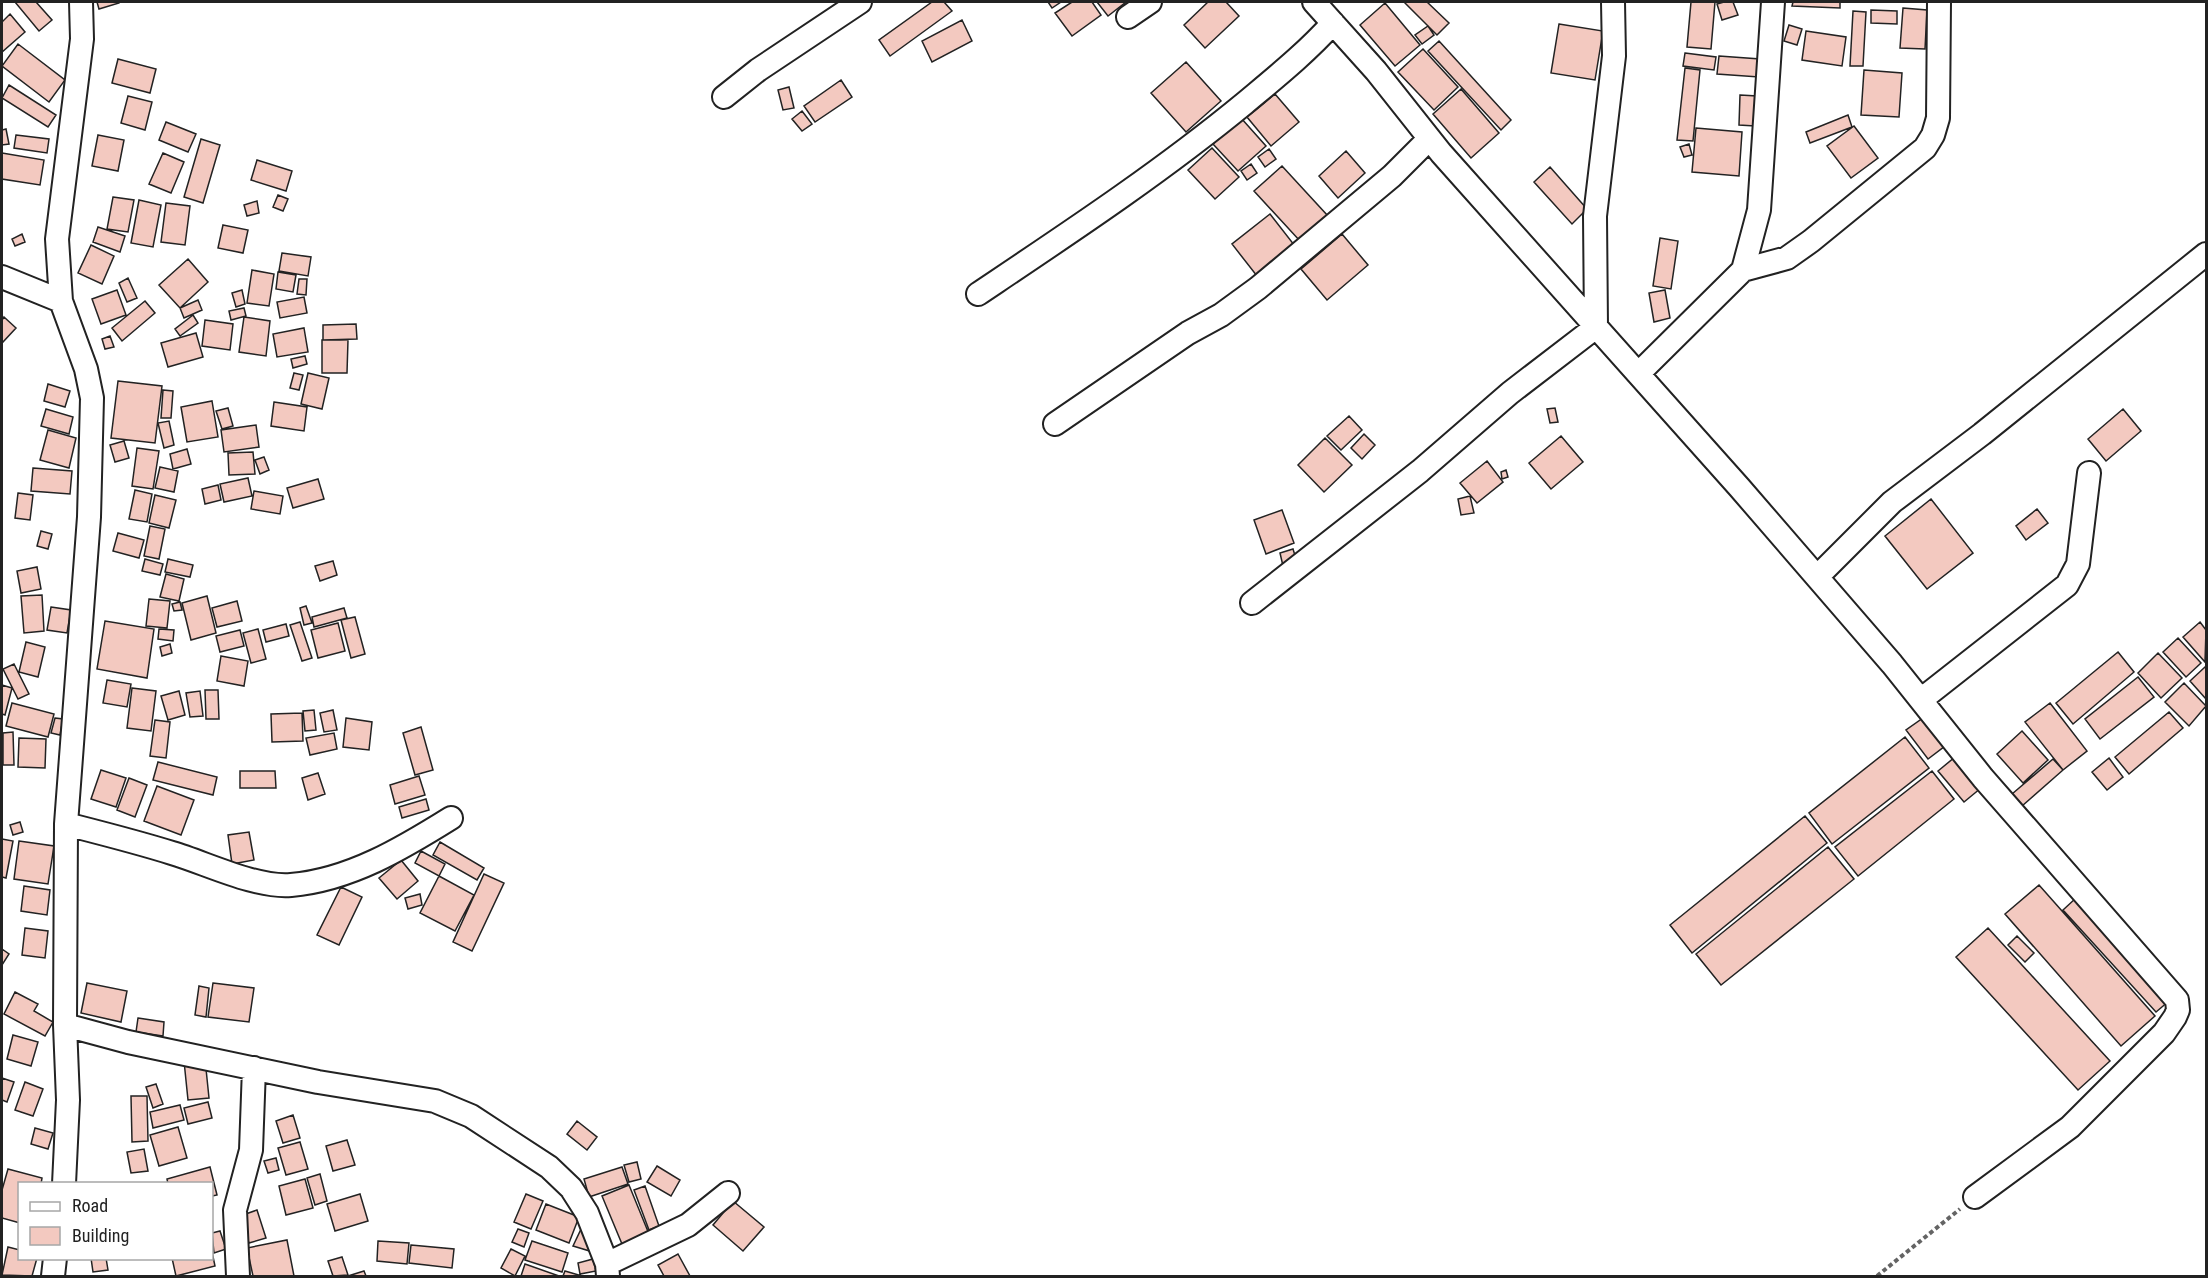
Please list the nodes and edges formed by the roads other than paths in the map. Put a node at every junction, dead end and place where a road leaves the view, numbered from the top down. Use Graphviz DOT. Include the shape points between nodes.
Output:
graph roads {
  1 [pos="81,2"];
  2 [pos="860,2"];
  3 [pos="1150,2"];
  4 [pos="1314,2"];
  5 [pos="1613,2"];
  6 [pos="1773,2"];
  7 [pos="1939,2"];
  8 [pos="1128,17"];
  9 [pos="1333,23"];
  10 [pos="724,98"];
  11 [pos="1429,139"];
  12 [pos="2206,254"];
  13 [pos="1743,270"];
  14 [pos="2,277"];
  15 [pos="978,294"];
  16 [pos="61,301"];
  17 [pos="1596,327"];
  18 [pos="1639,374"];
  19 [pos="1055,424"];
  20 [pos="2089,473"];
  21 [pos="1817,577"];
  22 [pos="1252,603"];
  23 [pos="1922,699"];
  24 [pos="451,818"];
  25 [pos="66,824"];
  26 [pos="65,1025"];
  27 [pos="254,1068"];
  28 [pos="64,1182"];
  29 [pos="728,1193"];
  30 [pos="1974,1197"];
  31 [pos="55,1260"];
  32 [pos="608,1270"];
  33 [pos="53,1276"];
  34 [pos="238,1276"];
  1 -- 16 [label="street" via="82,39 57,239"];
  2 -- 10 [label="street" via="758,70"];
  3 -- 8 [label="street"];
  4 -- 9 [label="street"];
  5 -- 17 [label="street" via="1614,56 1595,216"];
  6 -- 13 [label="street" via="1759,210"];
  7 -- 13 [label="street" via="1938,118 1934,135 1924,148 1787,258"];
  9 -- 11 [label="street"];
  9 -- 15 [label="street" via="1301,56 1202,139"];
  11 -- 17 [label="street"];
  11 -- 19 [label="street" via="1384,184 1257,288"];
  12 -- 21 [label="street" via="1892,502"];
  13 -- 18 [label="street"];
  14 -- 16 [label="street"];
  16 -- 25 [label="street" via="86,369 92,398 88,517"];
  17 -- 18 [label="street"];
  17 -- 22 [label="street"];
  18 -- 21 [label="street"];
  20 -- 23 [label="street" via="2078,564 2067,585"];
  21 -- 23 [label="street"];
  23 -- 30 [label="street" via="1983,778 2171,990 2178,1010 2164,1033 2070,1127"];
  24 -- 25 [label="street" via="396,852 329,877 290,885 260,882"];
  25 -- 26 [label="street"];
  26 -- 27 [label="street"];
  26 -- 28 [label="street" via="68,1100"];
  27 -- 32 [label="street" via="435,1101 471,1116 549,1167 571,1188 587,1213"];
  27 -- 34 [label="street" via="251,1150 235,1210"];
  29 -- 32 [label="street" via="688,1225"];
  31 -- 33 [label="street"];
}
